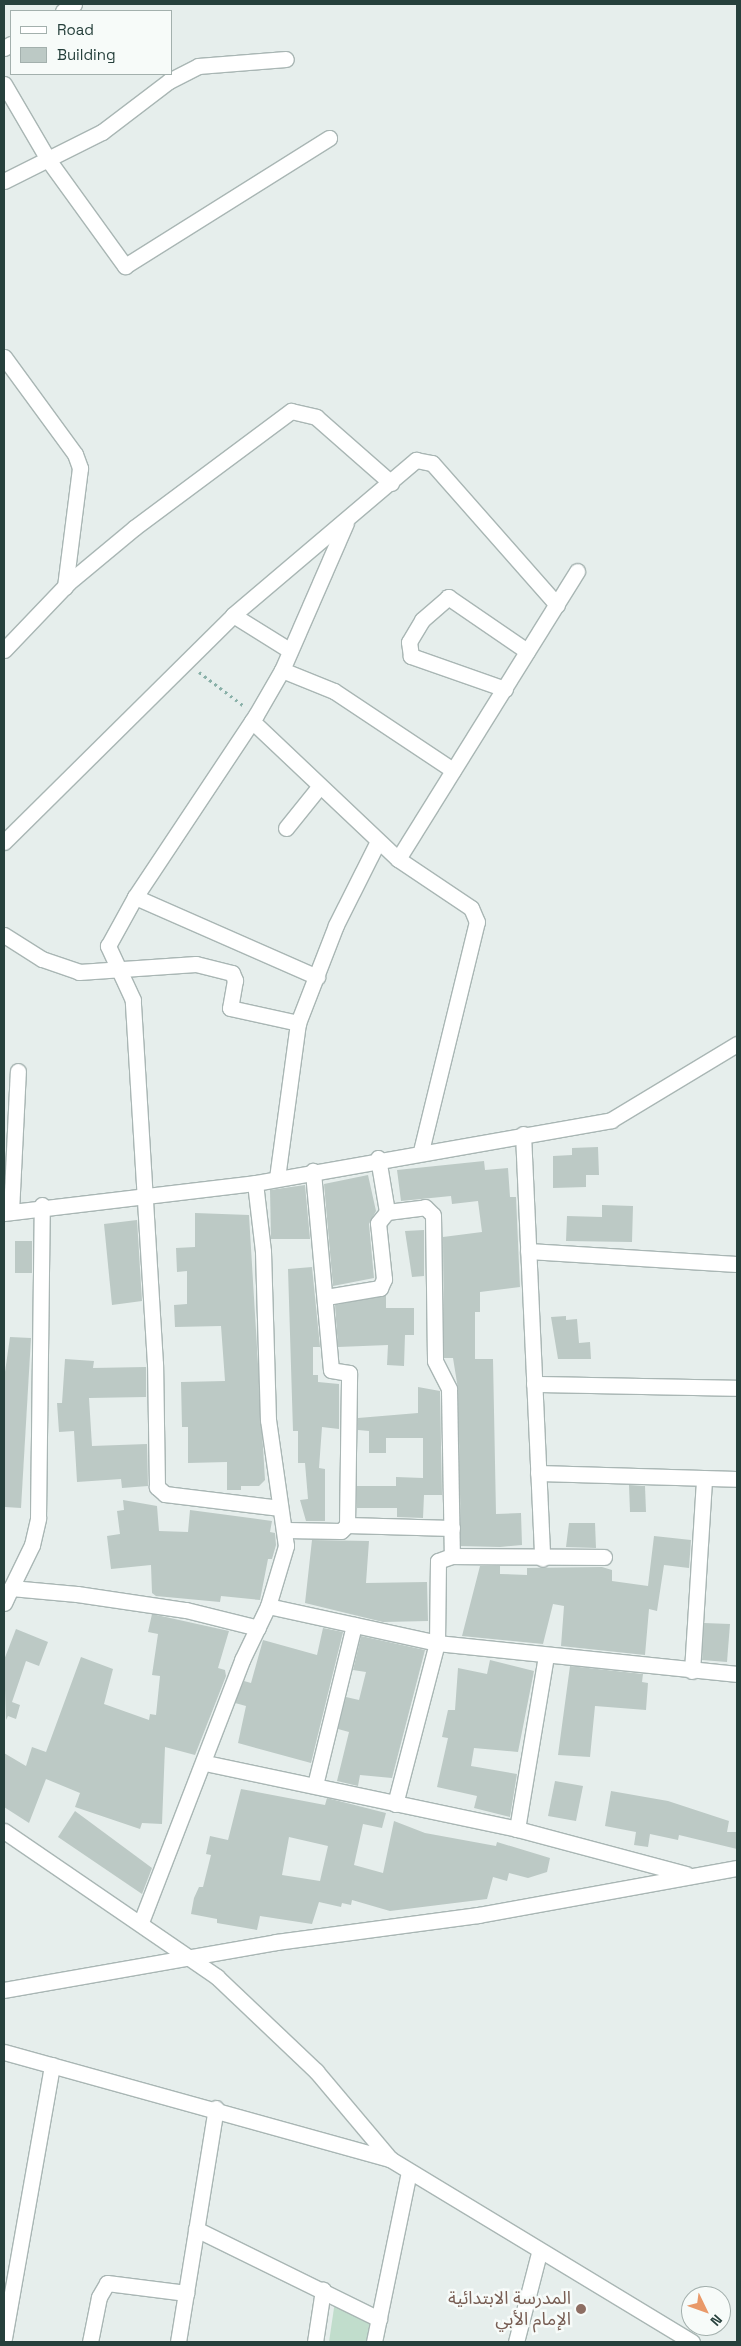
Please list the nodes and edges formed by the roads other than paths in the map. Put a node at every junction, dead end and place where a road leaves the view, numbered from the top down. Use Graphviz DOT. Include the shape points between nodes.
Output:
graph roads {
  1 [pos="286,59"];
  2 [pos="4,84"];
  3 [pos="329,138"];
  4 [pos="49,161"];
  5 [pos="4,181"];
  6 [pos="4,357"];
  7 [pos="391,483"];
  8 [pos="346,523"];
  9 [pos="578,570"];
  10 [pos="65,587"];
  11 [pos="557,605"];
  12 [pos="233,615"];
  13 [pos="4,650"];
  14 [pos="290,650"];
  15 [pos="527,651"];
  16 [pos="282,670"];
  17 [pos="505,689"];
  18 [pos="254,718"];
  19 [pos="453,770"];
  20 [pos="319,787"];
  21 [pos="286,828"];
  22 [pos="4,842"];
  23 [pos="377,843"];
  24 [pos="398,859"];
  25 [pos="135,897"];
  26 [pos="4,935"];
  27 [pos="116,968"];
  28 [pos="316,977"];
  29 [pos="298,1023"];
  30 [pos="737,1044"];
  31 [pos="18,1071"];
  32 [pos="523,1134"];
  33 [pos="421,1151"];
  34 [pos="378,1158"];
  35 [pos="313,1170"];
  36 [pos="277,1178"];
  37 [pos="255,1183"];
  38 [pos="143,1193"];
  39 [pos="42,1205"];
  40 [pos="7,1212"];
  41 [pos="387,1212"];
  42 [pos="528,1251"];
  43 [pos="737,1264"];
  44 [pos="326,1297"];
  45 [pos="534,1384"];
  46 [pos="737,1388"];
  47 [pos="538,1473"];
  48 [pos="704,1478"];
  49 [pos="737,1479"];
  50 [pos="280,1508"];
  51 [pos="347,1525"];
  52 [pos="452,1528"];
  53 [pos="286,1530"];
  54 [pos="452,1556"];
  55 [pos="604,1557"];
  56 [pos="542,1559"];
  57 [pos="11,1588"];
  58 [pos="4,1603"];
  59 [pos="268,1606"];
  60 [pos="354,1625"];
  61 [pos="258,1628"];
  62 [pos="437,1644"];
  63 [pos="546,1655"];
  64 [pos="692,1671"];
  65 [pos="737,1674"];
  66 [pos="205,1763"];
  67 [pos="315,1785"];
  68 [pos="395,1804"];
  69 [pos="517,1830"];
  70 [pos="4,1831"];
  71 [pos="737,1868"];
  72 [pos="689,1875"];
  73 [pos="141,1922"];
  74 [pos="192,1958"];
  75 [pos="4,1990"];
  76 [pos="4,2052"];
  77 [pos="52,2065"];
  78 [pos="216,2108"];
  79 [pos="390,2159"];
  80 [pos="409,2172"];
  81 [pos="196,2229"];
  82 [pos="539,2253"];
  83 [pos="323,2290"];
  84 [pos="186,2293"];
  85 [pos="379,2318"];
  86 [pos="4,2338"];
  87 [pos="90,2342"];
  88 [pos="178,2342"];
  89 [pos="315,2342"];
  90 [pos="374,2342"];
  91 [pos="516,2342"];
  92 [pos="692,2342"];
  1 -- 4 [label="street" via="198,66 168,81 102,132"];
  2 -- 4 [label="street"];
  3 -- 4 [label="street" via="125,266"];
  4 -- 5 [label="street"];
  6 -- 10 [label="street" via="76,454 80,468"];
  7 -- 8 [label="street"];
  7 -- 10 [label="street" via="316,417 291,411 212,466"];
  7 -- 11 [label="street" via="416,460 432,463"];
  8 -- 12 [label="street"];
  8 -- 14 [label="street"];
  9 -- 11 [label="street"];
  10 -- 13 [label="street"];
  11 -- 15 [label="street"];
  12 -- 14 [label="street"];
  12 -- 22 [label="street"];
  14 -- 16 [label="street"];
  15 -- 17 [label="street"];
  15 -- 17 [label="street" via="448,597 431,608 409,642 407,651 415,658"];
  16 -- 18 [label="street"];
  16 -- 19 [label="street" via="334,692"];
  17 -- 19 [label="street"];
  18 -- 20 [label="street"];
  18 -- 25 [label="street"];
  19 -- 24 [label="street"];
  20 -- 21 [label="street"];
  20 -- 23 [label="street"];
  23 -- 24 [label="street"];
  23 -- 28 [label="street" via="356,878"];
  24 -- 33 [label="street" via="471,908 477,922"];
  25 -- 27 [label="street" via="108,946"];
  25 -- 28 [label="street"];
  26 -- 27 [label="street" via="61,968 79,972"];
  27 -- 29 [label="street" via="196,964 232,973 235,980 230,1008"];
  27 -- 38 [label="street" via="132,991"];
  28 -- 29 [label="street"];
  29 -- 36 [label="street"];
  30 -- 32 [label="street" via="611,1120"];
  31 -- 40 [label="street"];
  32 -- 33 [label="street"];
  32 -- 42 [label="street"];
  33 -- 34 [label="street"];
  34 -- 35 [label="street"];
  34 -- 41 [label="street"];
  35 -- 36 [label="street"];
  35 -- 44 [label="street"];
  36 -- 37 [label="street"];
  37 -- 38 [label="street"];
  37 -- 50 [label="street" via="263,1251 268,1420"];
  38 -- 39 [label="street"];
  38 -- 50 [label="street" via="156,1378 157,1487 165,1494"];
  39 -- 40 [label="street"];
  39 -- 57 [label="street" via="38,1518 32,1545"];
  41 -- 44 [label="street" via="378,1218 384,1279 380,1288"];
  41 -- 52 [label="street" via="426,1208 434,1215 435,1361 449,1389"];
  42 -- 43 [label="street"];
  42 -- 45 [label="street"];
  44 -- 51 [label="street" via="331,1370 349,1373"];
  45 -- 46 [label="street"];
  45 -- 47 [label="street"];
  47 -- 48 [label="street"];
  47 -- 56 [label="street"];
  48 -- 49 [label="street"];
  48 -- 64 [label="street"];
  50 -- 53 [label="street"];
  51 -- 52 [label="street"];
  51 -- 53 [label="street" via="341,1531"];
  52 -- 54 [label="street"];
  53 -- 59 [label="street" via="280,1572"];
  54 -- 56 [label="street"];
  54 -- 62 [label="street" via="436,1564"];
  55 -- 56 [label="street"];
  57 -- 58 [label="street"];
  57 -- 61 [label="street" via="186,1610"];
  59 -- 60 [label="street"];
  59 -- 61 [label="street"];
  60 -- 62 [label="street"];
  60 -- 67 [label="street"];
  61 -- 66 [label="street"];
  62 -- 63 [label="street"];
  62 -- 68 [label="street"];
  63 -- 64 [label="street"];
  63 -- 69 [label="street"];
  64 -- 65 [label="street"];
  66 -- 67 [label="street"];
  66 -- 73 [label="street"];
  67 -- 68 [label="street"];
  68 -- 69 [label="street"];
  69 -- 72 [label="street"];
  70 -- 73 [label="street"];
  71 -- 72 [label="street"];
  72 -- 74 [label="street" via="478,1915 276,1942"];
  73 -- 74 [label="street"];
  74 -- 75 [label="street"];
  74 -- 79 [label="street" via="277,2031 353,2110"];
  76 -- 77 [label="street"];
  77 -- 78 [label="street"];
  77 -- 86 [label="street"];
  78 -- 79 [label="street"];
  78 -- 81 [label="street"];
  79 -- 80 [label="street"];
  80 -- 82 [label="street"];
  80 -- 85 [label="street"];
  81 -- 83 [label="street"];
  81 -- 84 [label="street"];
  82 -- 91 [label="street"];
  82 -- 92 [label="street"];
  83 -- 85 [label="street"];
  83 -- 89 [label="street"];
  84 -- 87 [label="street" via="107,2283 99,2297"];
  84 -- 88 [label="street"];
  85 -- 90 [label="street"];
}
